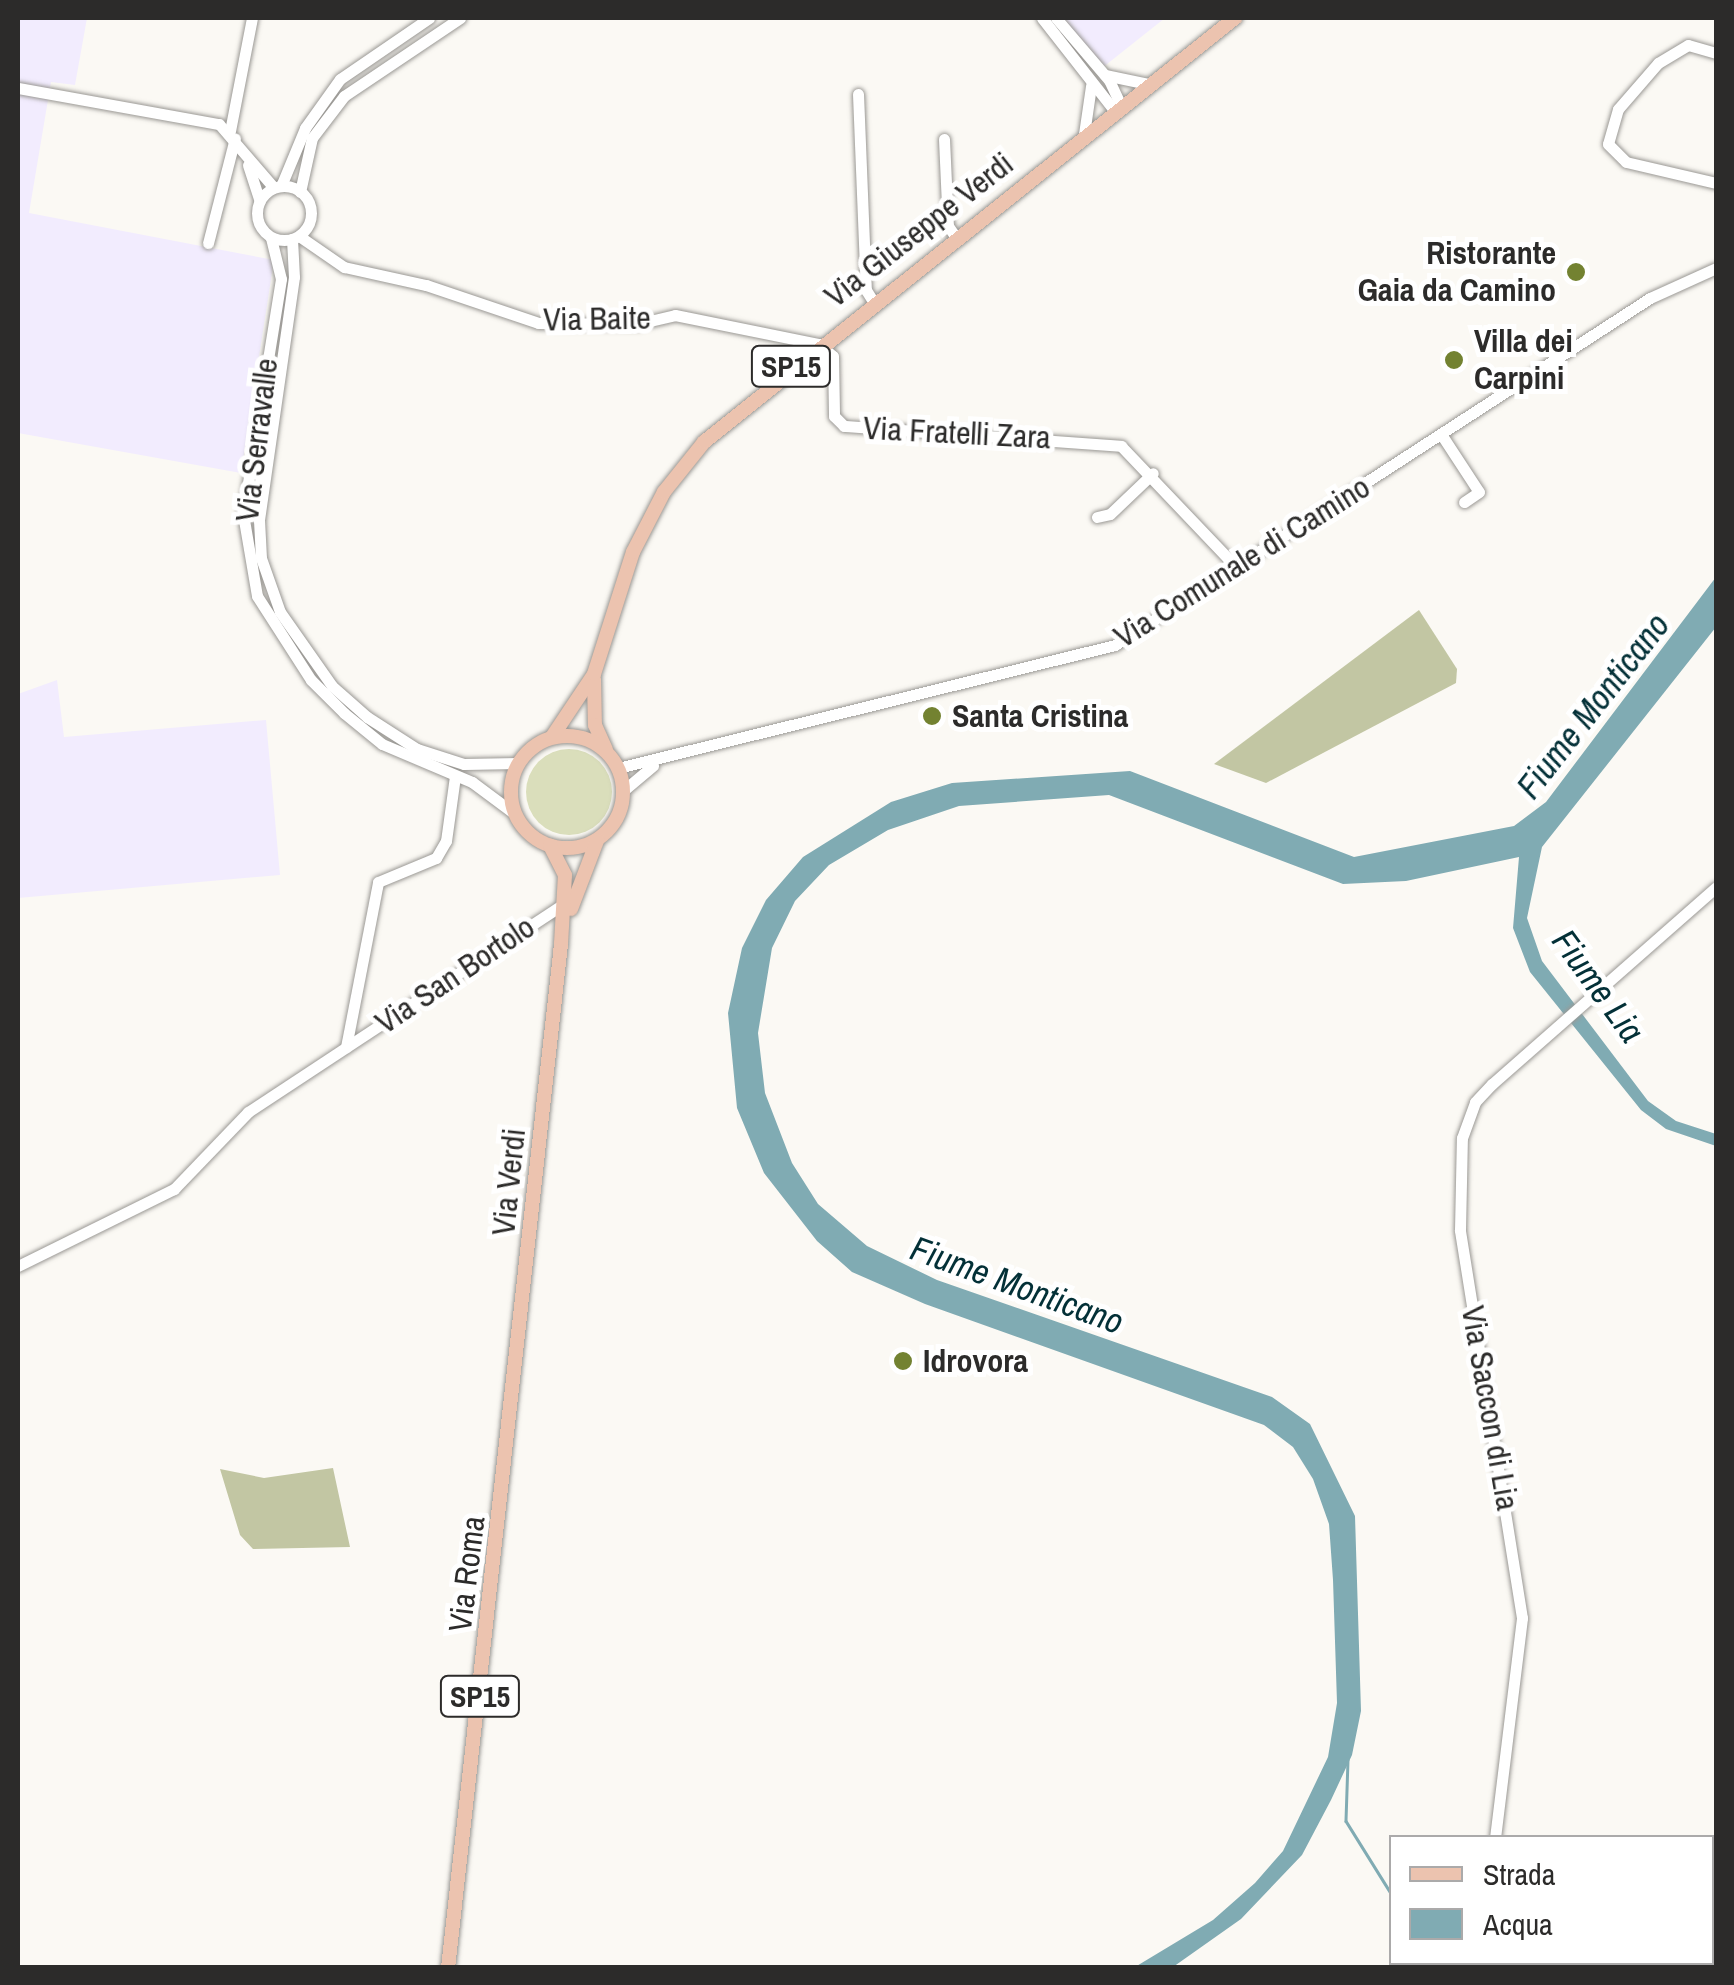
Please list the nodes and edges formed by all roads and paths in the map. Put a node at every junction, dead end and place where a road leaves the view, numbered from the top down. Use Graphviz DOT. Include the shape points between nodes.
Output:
graph roads {
  1 [pos="252,18"];
  2 [pos="430,18"];
  3 [pos="460,18"];
  4 [pos="1042,18"];
  5 [pos="1056,18"];
  6 [pos="1235,18"];
  7 [pos="1716,53"];
  8 [pos="1104,75"];
  9 [pos="1148,84"];
  10 [pos="1091,86"];
  11 [pos="18,88"];
  12 [pos="858,94"];
  13 [pos="1118,108"];
  14 [pos="233,134"];
  15 [pos="1084,134"];
  16 [pos="944,139"];
  17 [pos="244,152"];
  18 [pos="1716,183"];
  19 [pos="277,187"];
  20 [pos="300,192"];
  21 [pos="260,201"];
  22 [pos="310,220"];
  23 [pos="955,236"];
  24 [pos="271,238"];
  25 [pos="296,238"];
  26 [pos="208,244"];
  27 [pos="326,251"];
  28 [pos="1716,268"];
  29 [pos="873,301"];
  30 [pos="819,344"];
  31 [pos="1442,434"];
  32 [pos="1153,474"];
  33 [pos="1464,502"];
  34 [pos="1097,517"];
  35 [pos="1238,568"];
  36 [pos="594,674"];
  37 [pos="552,737"];
  38 [pos="606,751"];
  39 [pos="661,762"];
  40 [pos="518,763"];
  41 [pos="618,768"];
  42 [pos="454,776"];
  43 [pos="624,790"];
  44 [pos="515,814"];
  45 [pos="597,840"];
  46 [pos="550,846"];
  47 [pos="1716,887"];
  48 [pos="564,904"];
  49 [pos="561,944"];
  50 [pos="346,1047"];
  51 [pos="18,1266"];
  52 [pos="512,1425"];
  53 [pos="1495,1835"];
  54 [pos="448,1968"];
  1 -- 14 [label="street"];
  2 -- 19 [label="street" via="340,79"];
  3 -- 20 [label="street" via="344,96 312,138"];
  4 -- 10 [label="street"];
  5 -- 8 [label="street"];
  6 -- 9 [label="main road, Via Giuseppe Verdi / SP15"];
  7 -- 18 [label="street" via="1688,45 1658,63 1618,109 1608,144 1626,162"];
  8 -- 9 [label="street"];
  8 -- 13 [label="street"];
  9 -- 13 [label="main road, Via Giuseppe Verdi / SP15"];
  10 -- 13 [label="street"];
  10 -- 15 [label="street"];
  11 -- 14 [label="street"];
  12 -- 29 [label="street" via="866,290"];
  13 -- 15 [label="main road, Via Giuseppe Verdi / SP15"];
  14 -- 17 [label="street"];
  14 -- 26 [label="street"];
  15 -- 23 [label="main road, Via Giuseppe Verdi / SP15"];
  16 -- 23 [label="street" via="948,226"];
  17 -- 19 [label="street"];
  17 -- 21 [label="street"];
  19 -- 20 [label="street"];
  19 -- 21 [label="street"];
  20 -- 22 [label="street"];
  21 -- 24 [label="street" via="259,226"];
  22 -- 25 [label="street"];
  22 -- 27 [label="street"];
  23 -- 29 [label="main road, Via Giuseppe Verdi / SP15"];
  24 -- 25 [label="street"];
  24 -- 42 [label="street, Via Serravalle" via="282,280 243,514 257,596 328,698 382,744"];
  25 -- 27 [label="street, Via Baite"];
  25 -- 40 [label="street, Via Serravalle" via="259,520 260,558 280,612 332,686 367,718 418,749 464,764"];
  27 -- 30 [label="street, Via Baite" via="344,267 426,285 538,323 637,324 675,316"];
  28 -- 31 [label="street, Via Comunale di Camino" via="1650,298"];
  29 -- 30 [label="main road, Via Giuseppe Verdi / SP15"];
  30 -- 32 [label="street, Via Fratelli Zara" via="833,356 838,424 1085,440 1121,446"];
  30 -- 36 [label="main road, Via Giuseppe Verdi / SP15" via="704,442 664,492 633,552"];
  31 -- 33 [label="street" via="1480,492"];
  31 -- 35 [label="street, Via Comunale di Camino"];
  32 -- 34 [label="street" via="1110,514"];
  32 -- 35 [label="street, Via Fratelli Zara"];
  35 -- 39 [label="street, Via Comunale di Camino" via="1102,650"];
  36 -- 37 [label="main road, SP15"];
  36 -- 38 [label="main road, SP15" via="595,725"];
  37 -- 38 [label="main road" via="572,735"];
  37 -- 40 [label="main road, SP15"];
  38 -- 41 [label="main road, SP15"];
  39 -- 41 [label="street, Via Comunale di Camino"];
  39 -- 43 [label="street, Via Comunale di Camino"];
  40 -- 44 [label="main road" via="510,796"];
  41 -- 43 [label="main road, SP15"];
  42 -- 44 [label="street, Via Serravalle" via="500,797"];
  42 -- 50 [label="street, Via San Bortolo" via="446,841 436,858 428,867 386,876 373,895"];
  43 -- 45 [label="main road, SP15" via="617,818"];
  44 -- 46 [label="main road"];
  45 -- 46 [label="main road"];
  45 -- 49 [label="main road, SP15"];
  46 -- 48 [label="main road, SP15" via="565,875"];
  47 -- 53 [label="street, Via Saccon di Lia" via="1476,1102 1458,1167 1460,1230 1522,1618"];
  48 -- 49 [label="main road, SP15"];
  48 -- 50 [label="street, Via San Bortolo"];
  49 -- 52 [label="main road, Via Verdi / SP15"];
  50 -- 51 [label="street, Via San Bortolo" via="248,1112 174,1190"];
  52 -- 54 [label="main road, Via Roma / SP15"];
}
